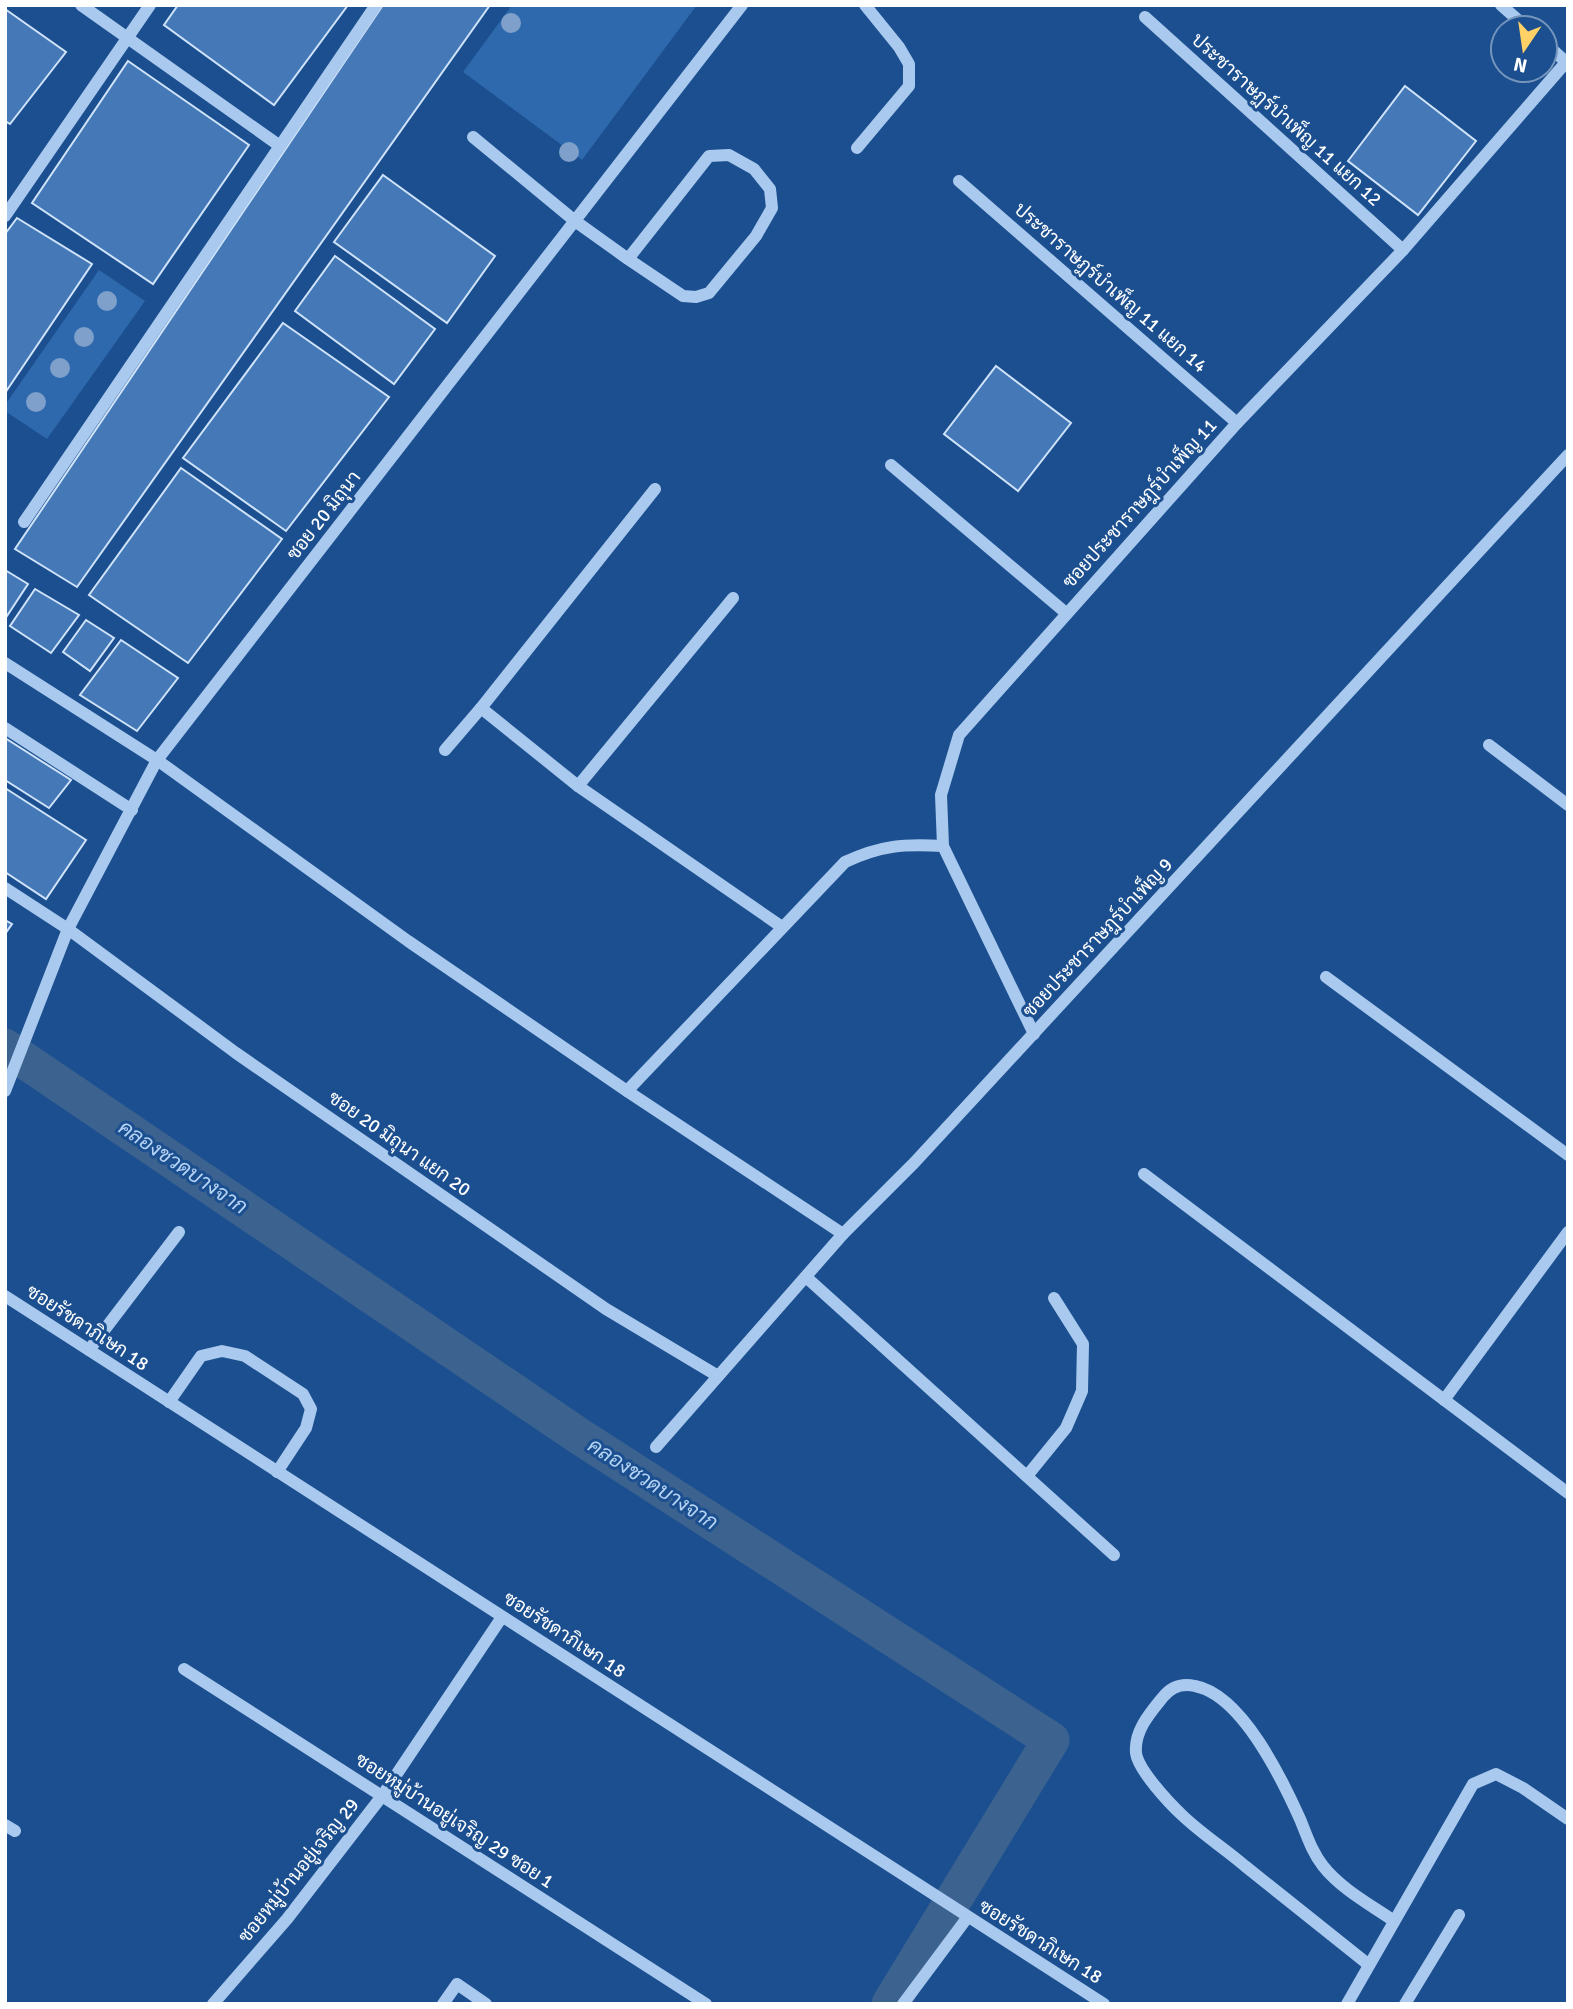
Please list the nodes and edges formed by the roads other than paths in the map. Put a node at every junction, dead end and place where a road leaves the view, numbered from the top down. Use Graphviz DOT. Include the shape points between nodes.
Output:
graph roads {
  1 [pos="81,5"];
  2 [pos="150,5"];
  3 [pos="376,5"];
  4 [pos="742,5"];
  5 [pos="865,5"];
  6 [pos="1145,17"];
  7 [pos="127,36"];
  8 [pos="1567,61"];
  9 [pos="473,137"];
  10 [pos="279,146"];
  11 [pos="858,148"];
  12 [pos="959,181"];
  13 [pos="5,216"];
  14 [pos="575,221"];
  15 [pos="1403,250"];
  16 [pos="628,259"];
  17 [pos="1237,423"];
  18 [pos="1568,455"];
  19 [pos="891,465"];
  20 [pos="655,489"];
  21 [pos="24,522"];
  22 [pos="733,598"];
  23 [pos="1066,613"];
  24 [pos="5,663"];
  25 [pos="481,708"];
  26 [pos="5,728"];
  27 [pos="1489,745"];
  28 [pos="445,750"];
  29 [pos="157,760"];
  30 [pos="578,786"];
  31 [pos="1568,805"];
  32 [pos="132,810"];
  33 [pos="943,846"];
  34 [pos="5,888"];
  35 [pos="782,927"];
  36 [pos="68,929"];
  37 [pos="1326,977"];
  38 [pos="1034,1034"];
  39 [pos="5,1091"];
  40 [pos="627,1091"];
  41 [pos="1568,1155"];
  42 [pos="1144,1174"];
  43 [pos="179,1232"];
  44 [pos="1568,1232"];
  45 [pos="843,1234"];
  46 [pos="806,1277"];
  47 [pos="5,1296"];
  48 [pos="1054,1298"];
  49 [pos="89,1350"];
  50 [pos="718,1376"];
  51 [pos="1444,1401"];
  52 [pos="169,1402"];
  53 [pos="656,1447"];
  54 [pos="278,1472"];
  55 [pos="1027,1476"];
  56 [pos="1568,1493"];
  57 [pos="1114,1555"];
  58 [pos="502,1617"];
  59 [pos="184,1669"];
  60 [pos="382,1796"];
  61 [pos="1568,1819"];
  62 [pos="962,1914"];
  63 [pos="1459,1915"];
  64 [pos="1394,1922"];
  65 [pos="1369,1965"];
  66 [pos="213,2004"];
  67 [pos="443,2004"];
  68 [pos="486,2004"];
  69 [pos="706,2004"];
  70 [pos="903,2004"];
  71 [pos="1104,2004"];
  72 [pos="1347,2004"];
  73 [pos="1405,2004"];
  1 -- 7 [label="street"];
  2 -- 7 [label="street"];
  3 -- 10 [label="street"];
  4 -- 14 [label="street, ซอย 20 มิถุนา"];
  5 -- 11 [label="street" via="909,64 909,86"];
  6 -- 15 [label="street, ประชาราษฎร์บำเพ็ญ 11 แยก 12"];
  7 -- 10 [label="street"];
  7 -- 13 [label="street"];
  8 -- 15 [label="street, ซอยประชาราษฎร์บำเพ็ญ 11"];
  9 -- 14 [label="street"];
  10 -- 21 [label="street"];
  12 -- 17 [label="street, ประชาราษฎร์บำเพ็ญ 11 แยก 14"];
  14 -- 16 [label="street"];
  14 -- 29 [label="street, ซอย 20 มิถุนา"];
  15 -- 17 [label="street, ซอยประชาราษฎร์บำเพ็ญ 11"];
  16 -- 16 [label="street" via="709,156 729,155 754,169 770,189 772,208 762,227 709,293 683,296"];
  17 -- 23 [label="street, ซอยประชาราษฎร์บำเพ็ญ 11"];
  18 -- 38 [label="street, ซอยประชาราษฎร์บำเพ็ญ 9"];
  19 -- 23 [label="street"];
  20 -- 25 [label="street"];
  22 -- 30 [label="street"];
  23 -- 33 [label="street, ซอยประชาราษฎร์บำเพ็ญ 11" via="959,734 941,795"];
  24 -- 29 [label="street"];
  25 -- 28 [label="street"];
  25 -- 30 [label="street"];
  26 -- 32 [label="street"];
  27 -- 31 [label="street"];
  29 -- 32 [label="street, ซอย 20 มิถุนา"];
  29 -- 40 [label="street"];
  30 -- 35 [label="street"];
  32 -- 36 [label="street, ซอย 20 มิถุนา"];
  33 -- 35 [label="street" via="899,845 845,862"];
  33 -- 38 [label="street, ซอยประชาราษฎร์บำเพ็ญ 11"];
  34 -- 36 [label="street, ซอย 20 มิถุนา แยก 20"];
  35 -- 40 [label="street"];
  36 -- 39 [label="street, ซอย 20 มิถุนา"];
  36 -- 50 [label="street, ซอย 20 มิถุนา แยก 20" via="410,1174 606,1308"];
  37 -- 41 [label="street"];
  38 -- 45 [label="street, ซอยประชาราษฎร์บำเพ็ญ 9"];
  40 -- 45 [label="street"];
  42 -- 51 [label="street"];
  43 -- 49 [label="street"];
  44 -- 51 [label="street"];
  45 -- 46 [label="street, ซอยประชาราษฎร์บำเพ็ญ 9"];
  46 -- 50 [label="street, ซอยประชาราษฎร์บำเพ็ญ 9"];
  46 -- 55 [label="street"];
  47 -- 49 [label="street, ซอยรัชดาภิเษก 18"];
  48 -- 55 [label="street" via="1083,1344 1082,1391 1066,1429"];
  49 -- 52 [label="street, ซอยรัชดาภิเษก 18"];
  50 -- 53 [label="street, ซอยประชาราษฎร์บำเพ็ญ 9"];
  51 -- 56 [label="street"];
  52 -- 54 [label="street, ซอยรัชดาภิเษก 18"];
  52 -- 54 [label="street" via="201,1356 222,1351 246,1356 303,1394 311,1409 306,1428"];
  54 -- 58 [label="street, ซอยรัชดาภิเษก 18"];
  55 -- 57 [label="street"];
  58 -- 60 [label="street, ซอยหมู่บ้านอยู่เจริญ 29"];
  58 -- 62 [label="street, ซอยรัชดาภิเษก 18"];
  59 -- 60 [label="street, ซอยหมู่บ้านอยู่เจริญ 29 ซอย 1"];
  60 -- 66 [label="street, ซอยหมู่บ้านอยู่เจริญ 29" via="287,1919"];
  60 -- 69 [label="street, ซอยหมู่บ้านอยู่เจริญ 29 ซอย 1"];
  61 -- 64 [label="street" via="1496,1774 1473,1784"];
  62 -- 70 [label="street"];
  62 -- 71 [label="street, ซอยรัชดาภิเษก 18"];
  63 -- 73 [label="street"];
  64 -- 65 [label="street"];
  64 -- 65 [label="street" via="1324,1867 1269,1759 1222,1698 1199,1686 1182,1684 1166,1693 1138,1736 1136,1754 1143,1770 1183,1816"];
  65 -- 72 [label="street"];
  67 -- 68 [label="street" via="457,1984"];
}
